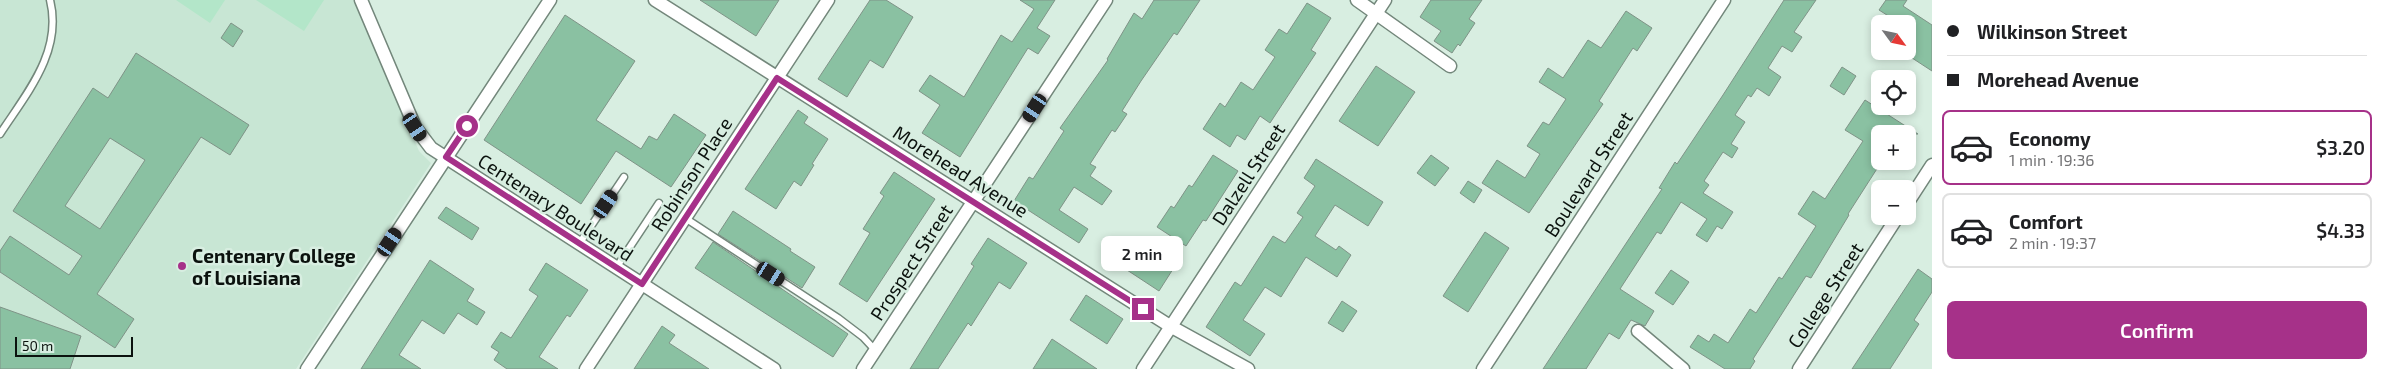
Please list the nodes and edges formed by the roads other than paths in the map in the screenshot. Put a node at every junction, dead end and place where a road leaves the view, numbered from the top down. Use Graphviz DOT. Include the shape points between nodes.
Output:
graph roads {
  1 [pos="50,0"];
  2 [pos="361,0"];
  3 [pos="550,0"];
  4 [pos="655,0"];
  5 [pos="828,0"];
  6 [pos="1106,0"];
  7 [pos="1357,0"];
  8 [pos="1385,0"];
  9 [pos="1724,0"];
  10 [pos="1377,12"];
  11 [pos="1450,66"];
  12 [pos="777,78"];
  13 [pos="0,134"];
  14 [pos="446,157"];
  15 [pos="1932,165"];
  16 [pos="624,177"];
  17 [pos="1916,190"];
  18 [pos="974,202"];
  19 [pos="659,203"];
  20 [pos="685,218"];
  21 [pos="1892,225"];
  22 [pos="579,244"];
  23 [pos="616,268"];
  24 [pos="642,284"];
  25 [pos="1170,326"];
  26 [pos="1638,331"];
  27 [pos="876,350"];
  28 [pos="307,369"];
  29 [pos="586,369"];
  30 [pos="774,369"];
  31 [pos="863,369"];
  32 [pos="1143,369"];
  33 [pos="1248,369"];
  34 [pos="1484,369"];
  35 [pos="1683,369"];
  36 [pos="1799,369"];
  1 -- 13 [label="lane" via="52,23 45,64"];
  2 -- 14 [label="street, Centenary Boulevard" via="415,127 425,141"];
  3 -- 14 [label="street"];
  4 -- 12 [label="street, Morehead Avenue"];
  5 -- 12 [label="street, Robinson Place"];
  6 -- 18 [label="street, Prospect Street"];
  7 -- 10 [label="street"];
  8 -- 10 [label="street, Dalzell Street"];
  9 -- 34 [label="street, Boulevard Street"];
  10 -- 11 [label="street"];
  10 -- 25 [label="street, Dalzell Street"];
  12 -- 18 [label="street, Morehead Avenue"];
  12 -- 20 [label="street, Robinson Place"];
  14 -- 22 [label="street, Centenary Boulevard"];
  14 -- 28 [label="street"];
  15 -- 17 [label="street"];
  16 -- 22 [label="lane"];
  18 -- 25 [label="street, Morehead Avenue"];
  18 -- 27 [label="street, Prospect Street"];
  19 -- 23 [label="lane"];
  20 -- 24 [label="street, Robinson Place"];
  20 -- 27 [label="lane" via="838,318"];
  21 -- 36 [label="street, College Street"];
  22 -- 23 [label="street, Centenary Boulevard"];
  23 -- 24 [label="street, Centenary Boulevard"];
  24 -- 29 [label="street, Robinson Place"];
  24 -- 30 [label="street, Centenary Boulevard"];
  25 -- 32 [label="street, Dalzell Street"];
  25 -- 33 [label="street, Morehead Avenue"];
  26 -- 35 [label="street"];
  27 -- 31 [label="street, Prospect Street"];
}
